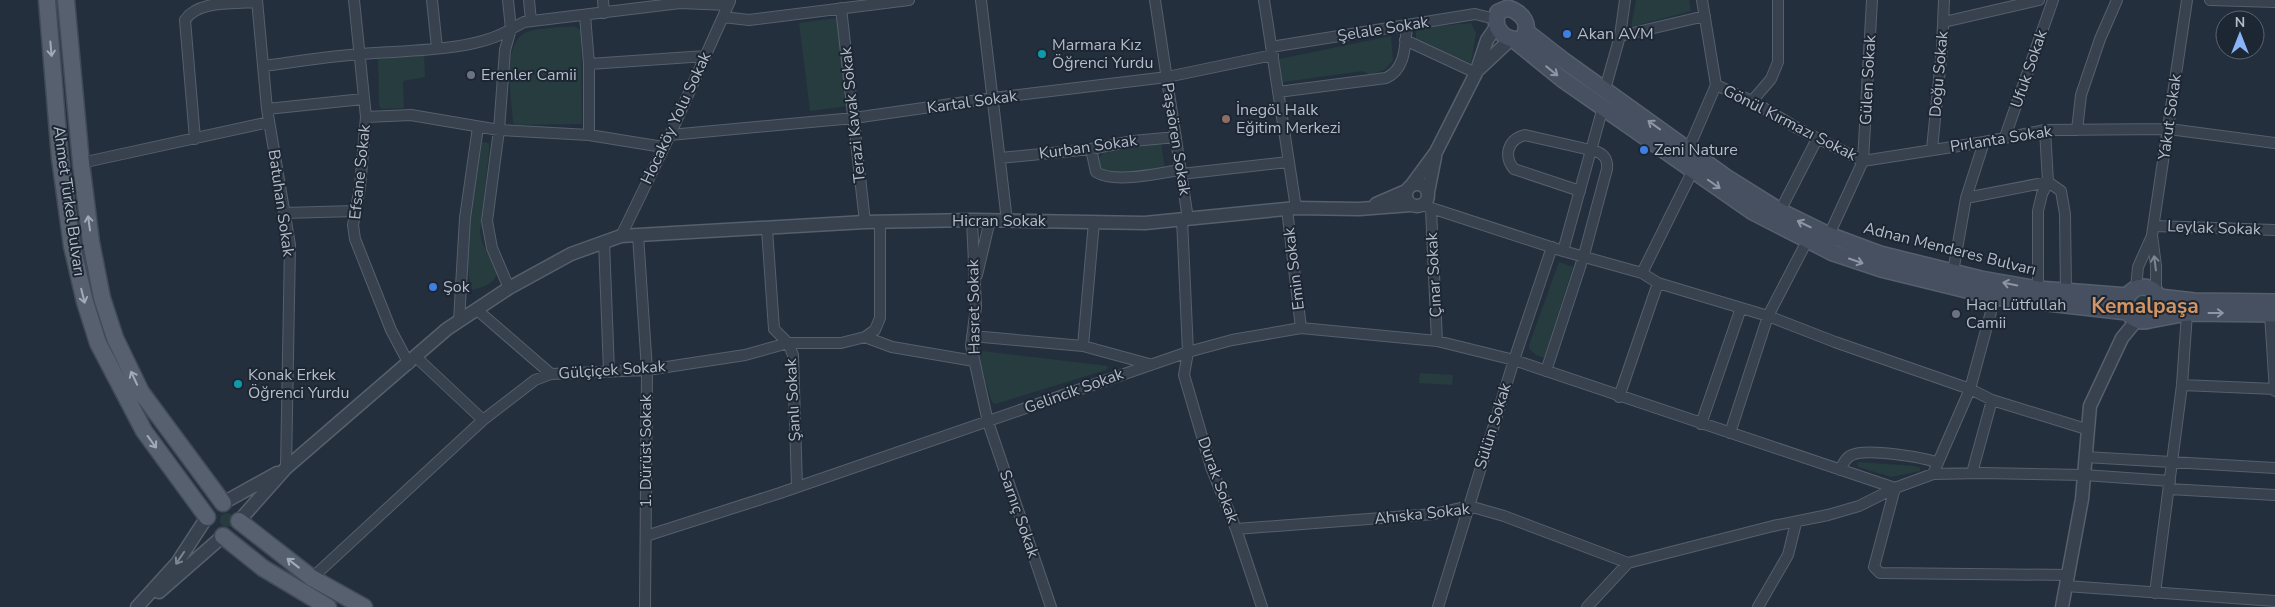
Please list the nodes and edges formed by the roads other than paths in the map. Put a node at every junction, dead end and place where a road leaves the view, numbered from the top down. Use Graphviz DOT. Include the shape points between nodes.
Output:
graph roads {
  1 [pos="47,0"];
  2 [pos="66,0"];
  3 [pos="354,0"];
  4 [pos="432,0"];
  5 [pos="508,0"];
  6 [pos="529,0"];
  7 [pos="603,0"];
  8 [pos="909,0"];
  9 [pos="981,0"];
  10 [pos="1155,0"];
  11 [pos="1264,0"];
  12 [pos="1488,0"];
  13 [pos="1619,0"];
  14 [pos="1625,0"];
  15 [pos="1702,0"];
  16 [pos="1778,0"];
  17 [pos="1872,0"];
  18 [pos="1944,0"];
  19 [pos="2038,0"];
  20 [pos="2053,0"];
  21 [pos="2117,0"];
  22 [pos="2187,0"];
  23 [pos="2210,0"];
  24 [pos="257,1"];
  25 [pos="680,1"];
  26 [pos="2275,2"];
  27 [pos="729,3"];
  28 [pos="1511,5"];
  29 [pos="841,8"];
  30 [pos="1623,11"];
  31 [pos="604,13"];
  32 [pos="585,15"];
  33 [pos="1704,16"];
  34 [pos="723,17"];
  35 [pos="531,21"];
  36 [pos="1496,21"];
  37 [pos="1944,22"];
  38 [pos="1407,25"];
  39 [pos="511,29"];
  40 [pos="1527,32"];
  41 [pos="1620,36"];
  42 [pos="1405,40"];
  43 [pos="1512,40"];
  44 [pos="437,48"];
  45 [pos="1272,51"];
  46 [pos="358,54"];
  47 [pos="706,56"];
  48 [pos="589,64"];
  49 [pos="263,66"];
  50 [pos="1476,73"];
  51 [pos="1167,77"];
  52 [pos="1716,85"];
  53 [pos="1605,89"];
  54 [pos="1278,92"];
  55 [pos="993,98"];
  56 [pos="363,99"];
  57 [pos="1752,101"];
  58 [pos="1603,107"];
  59 [pos="267,109"];
  60 [pos="366,117"];
  61 [pos="854,118"];
  62 [pos="270,122"];
  63 [pos="478,127"];
  64 [pos="2169,129"];
  65 [pos="500,130"];
  66 [pos="2045,130"];
  67 [pos="2077,130"];
  68 [pos="589,135"];
  69 [pos="670,135"];
  70 [pos="1176,137"];
  71 [pos="2005,137"];
  72 [pos="195,139"];
  73 [pos="1817,139"];
  74 [pos="1984,142"];
  75 [pos="2275,143"];
  76 [pos="663,147"];
  77 [pos="1091,149"];
  78 [pos="1932,149"];
  79 [pos="1591,150"];
  80 [pos="1688,150"];
  81 [pos="1436,152"];
  82 [pos="1000,158"];
  83 [pos="1863,161"];
  84 [pos="1288,162"];
  85 [pos="80,163"];
  86 [pos="1693,170"];
  87 [pos="1181,172"];
  88 [pos="2048,182"];
  89 [pos="1409,188"];
  90 [pos="1580,191"];
  91 [pos="1428,192"];
  92 [pos="1966,198"];
  93 [pos="1421,206"];
  94 [pos="1291,209"];
  95 [pos="1359,209"];
  96 [pos="355,211"];
  97 [pos="1780,211"];
  98 [pos="284,213"];
  99 [pos="1185,219"];
  100 [pos="972,220"];
  101 [pos="990,220"];
  102 [pos="1007,221"];
  103 [pos="865,222"];
  104 [pos="1094,222"];
  105 [pos="880,224"];
  106 [pos="767,229"];
  107 [pos="2153,230"];
  108 [pos="2275,230"];
  109 [pos="638,235"];
  110 [pos="1829,235"];
  111 [pos="621,236"];
  112 [pos="1807,241"];
  113 [pos="604,242"];
  114 [pos="1552,247"];
  115 [pos="1563,250"];
  116 [pos="1584,255"];
  117 [pos="1953,272"];
  118 [pos="1642,273"];
  119 [pos="1658,283"];
  120 [pos="975,285"];
  121 [pos="509,288"];
  122 [pos="2038,289"];
  123 [pos="2066,292"];
  124 [pos="2132,292"];
  125 [pos="2157,295"];
  126 [pos="1994,297"];
  127 [pos="1741,308"];
  128 [pos="476,309"];
  129 [pos="2273,310"];
  130 [pos="2187,313"];
  131 [pos="1768,316"];
  132 [pos="2138,318"];
  133 [pos="459,320"];
  134 [pos="1301,328"];
  135 [pos="972,336"];
  136 [pos="865,337"];
  137 [pos="1437,341"];
  138 [pos="788,344"];
  139 [pos="1083,346"];
  140 [pos="1188,352"];
  141 [pos="413,360"];
  142 [pos="1514,360"];
  143 [pos="974,361"];
  144 [pos="1149,364"];
  145 [pos="647,370"];
  146 [pos="609,371"];
  147 [pos="1546,371"];
  148 [pos="551,374"];
  149 [pos="2182,385"];
  150 [pos="1970,389"];
  151 [pos="2275,390"];
  152 [pos="1619,397"];
  153 [pos="1992,400"];
  154 [pos="483,420"];
  155 [pos="988,422"];
  156 [pos="1701,424"];
  157 [pos="2086,429"];
  158 [pos="1730,433"];
  159 [pos="2085,457"];
  160 [pos="1938,463"];
  161 [pos="2171,463"];
  162 [pos="286,468"];
  163 [pos="2275,468"];
  164 [pos="1840,470"];
  165 [pos="1972,473"];
  166 [pos="1933,474"];
  167 [pos="2084,475"];
  168 [pos="2170,485"];
  169 [pos="797,487"];
  170 [pos="1895,488"];
  171 [pos="2275,495"];
  172 [pos="223,503"];
  173 [pos="1469,506"];
  174 [pos="207,517"];
  175 [pos="239,521"];
  176 [pos="1796,523"];
  177 [pos="1236,529"];
  178 [pos="223,536"];
  179 [pos="646,536"];
  180 [pos="1628,564"];
  181 [pos="312,578"];
  182 [pos="2068,580"];
  183 [pos="2155,593"];
  184 [pos="2275,601"];
  185 [pos="137,607"];
  186 [pos="142,607"];
  187 [pos="328,607"];
  188 [pos="364,607"];
  189 [pos="645,607"];
  190 [pos="1051,607"];
  191 [pos="1262,607"];
  192 [pos="1438,607"];
  193 [pos="1588,607"];
  194 [pos="1758,607"];
  195 [pos="2062,607"];
  1 -- 174 [label="main road, Ahmet Türkel Bulvarı, one-way" via="60,158 72,246 85,302 98,343 144,431"];
  2 -- 85 [label="main road, Ahmet Türkel Bulvarı"];
  3 -- 46 [label="street, Efsane Sokak"];
  4 -- 44 [label="street"];
  5 -- 39 [label="street"];
  6 -- 35 [label="street"];
  7 -- 31 [label="street"];
  8 -- 29 [label="street"];
  9 -- 55 [label="street"];
  10 -- 51 [label="street, Paşaören Sokak"];
  11 -- 45 [label="street, Emin Sokak"];
  12 -- 36 [label="main road"];
  13 -- 30 [label="street"];
  14 -- 30 [label="street"];
  15 -- 33 [label="street"];
  16 -- 57 [label="street" via="1778,62 1771,79"];
  17 -- 83 [label="street, Gülen Sokak"];
  18 -- 37 [label="street, Doğu Sokak"];
  19 -- 37 [label="street"];
  20 -- 71 [label="street, Ufuk Sokak"];
  21 -- 67 [label="street" via="2081,95"];
  22 -- 64 [label="street, Yakut Sokak"];
  23 -- 26 [label="street"];
  24 -- 49 [label="street, Batuhan Sokak"];
  24 -- 72 [label="street" via="201,7 190,12 185,20"];
  25 -- 27 [label="street"];
  25 -- 31 [label="street"];
  27 -- 34 [label="street, Hocaköy Yolu Sokak"];
  28 -- 36 [label="main road" via="1502,10"];
  28 -- 40 [label="main road" via="1522,17"];
  29 -- 34 [label="street" via="749,20"];
  29 -- 61 [label="street, Terazi Kavak Sokak"];
  30 -- 41 [label="street"];
  31 -- 32 [label="street"];
  32 -- 35 [label="street"];
  32 -- 48 [label="street"];
  33 -- 41 [label="street"];
  33 -- 52 [label="street"];
  34 -- 47 [label="street, Hocaköy Yolu Sokak"];
  35 -- 39 [label="street"];
  36 -- 38 [label="street, Şelale Sokak" via="1476,14"];
  36 -- 43 [label="main road" via="1504,36"];
  36 -- 50 [label="street" via="1486,40"];
  37 -- 78 [label="street, Doğu Sokak"];
  38 -- 42 [label="street"];
  38 -- 45 [label="street, Şelale Sokak"];
  39 -- 44 [label="street" via="497,38"];
  39 -- 65 [label="street" via="506,50"];
  40 -- 43 [label="main road" via="1522,39"];
  40 -- 53 [label="main road, Adnan Menderes Bulvarı"];
  41 -- 53 [label="street"];
  42 -- 50 [label="street"];
  42 -- 54 [label="street" via="1402,63 1396,74"];
  43 -- 50 [label="street"];
  43 -- 58 [label="main road, Adnan Menderes Bulvarı, one-way"];
  44 -- 46 [label="street"];
  45 -- 51 [label="street, Kartal Sokak"];
  45 -- 54 [label="street, Emin Sokak"];
  46 -- 49 [label="street"];
  46 -- 56 [label="street, Efsane Sokak"];
  47 -- 48 [label="street"];
  47 -- 69 [label="street, Hocaköy Yolu Sokak"];
  48 -- 68 [label="street"];
  49 -- 59 [label="street, Batuhan Sokak"];
  50 -- 81 [label="street"];
  51 -- 55 [label="street, Kartal Sokak"];
  51 -- 70 [label="street, Paşaören Sokak"];
  52 -- 57 [label="street, Gönül Kırmazı Sokak"];
  52 -- 80 [label="street"];
  80 -- 53 [label="main road, Adnan Menderes Bulvarı, one-way"];
  54 -- 84 [label="street, Emin Sokak"];
  55 -- 61 [label="street, Kartal Sokak"];
  55 -- 82 [label="street"];
  56 -- 59 [label="street"];
  56 -- 60 [label="street, Efsane Sokak"];
  57 -- 73 [label="street, Gönül Kırmazı Sokak"];
  58 -- 79 [label="street"];
  58 -- 86 [label="main road, Adnan Menderes Bulvarı"];
  59 -- 62 [label="street, Batuhan Sokak"];
  60 -- 63 [label="street" via="411,115"];
  60 -- 96 [label="street, Efsane Sokak"];
  61 -- 69 [label="street, Kartal Sokak"];
  61 -- 103 [label="street, Terazi Kavak Sokak"];
  62 -- 72 [label="street"];
  62 -- 98 [label="street, Batuhan Sokak"];
  63 -- 65 [label="street"];
  63 -- 133 [label="street" via="464,218"];
  64 -- 67 [label="street, Pırlanta Sokak"];
  64 -- 75 [label="street, Pırlanta Sokak"];
  64 -- 107 [label="street, Yakut Sokak"];
  65 -- 68 [label="street"];
  65 -- 121 [label="street" via="487,221 492,248"];
  66 -- 67 [label="street, Pırlanta Sokak"];
  66 -- 71 [label="street, Pırlanta Sokak"];
  66 -- 88 [label="street"];
  68 -- 76 [label="street"];
  69 -- 76 [label="street, Hocaköy Yolu Sokak"];
  70 -- 77 [label="street, Kurban Sokak"];
  70 -- 87 [label="street, Paşaören Sokak"];
  71 -- 74 [label="street, Pırlanta Sokak"];
  72 -- 85 [label="street"];
  73 -- 83 [label="street, Gönül Kırmazı Sokak"];
  73 -- 97 [label="street"];
  74 -- 78 [label="street, Pırlanta Sokak"];
  74 -- 92 [label="street"];
  76 -- 111 [label="street, Hocaköy Yolu Sokak"];
  77 -- 82 [label="street, Kurban Sokak"];
  77 -- 87 [label="street" via="1096,172 1102,176 1113,178"];
  78 -- 83 [label="street, Pırlanta Sokak"];
  79 -- 90 [label="street"];
  79 -- 90 [label="street" via="1525,136 1516,139 1508,150 1508,160 1514,169"];
  79 -- 116 [label="street" via="1603,155 1607,168"];
  80 -- 97 [label="main road, Adnan Menderes Bulvarı"];
  81 -- 89 [label="street"];
  81 -- 91 [label="street"];
  82 -- 102 [label="street"];
  83 -- 110 [label="street"];
  84 -- 87 [label="street"];
  84 -- 94 [label="street, Emin Sokak"];
  172 -- 85 [label="main road, Ahmet Türkel Bulvarı, one-way" via="140,392 115,338 102,298"];
  86 -- 112 [label="main road, Adnan Menderes Bulvarı, one-way" via="1753,212"];
  86 -- 118 [label="street"];
  87 -- 99 [label="street, Paşaören Sokak"];
  88 -- 92 [label="street"];
  88 -- 122 [label="street" via="2038,211"];
  88 -- 123 [label="street" via="2061,191 2064,203"];
  89 -- 91 [label="street" via="1421,184"];
  89 -- 93 [label="street" via="1406,199"];
  89 -- 95 [label="street" via="1386,201"];
  90 -- 115 [label="street"];
  91 -- 93 [label="street" via="1427,200"];
  92 -- 117 [label="street"];
  93 -- 95 [label="street"];
  93 -- 114 [label="street"];
  93 -- 137 [label="street, Çınar Sokak"];
  94 -- 95 [label="street, Hicran Sokak"];
  94 -- 99 [label="street, Hicran Sokak"];
  94 -- 134 [label="street, Emin Sokak"];
  96 -- 98 [label="street"];
  96 -- 141 [label="street, Efsane Sokak" via="353,225 358,249 391,330"];
  110 -- 97 [label="main road, Adnan Menderes Bulvarı, one-way"];
  98 -- 162 [label="street, Batuhan Sokak" via="290,245"];
  99 -- 104 [label="street, Hicran Sokak" via="1145,223"];
  99 -- 140 [label="street, Paşaören Sokak"];
  100 -- 101 [label="street, Hicran Sokak"];
  100 -- 105 [label="street, Hicran Sokak"];
  100 -- 120 [label="street, Hasret Sokak"];
  101 -- 102 [label="street, Hicran Sokak"];
  101 -- 120 [label="street"];
  102 -- 104 [label="street, Hicran Sokak"];
  103 -- 105 [label="street, Hicran Sokak"];
  103 -- 106 [label="street, Hicran Sokak"];
  104 -- 139 [label="street"];
  105 -- 136 [label="street" via="880,318 875,330"];
  106 -- 109 [label="street, Hicran Sokak"];
  106 -- 138 [label="street, Şanlı Sokak" via="774,329"];
  107 -- 108 [label="street, Leylak Sokak"];
  107 -- 124 [label="street" via="2138,266"];
  125 -- 107 [label="street, one-way"];
  109 -- 111 [label="street"];
  109 -- 145 [label="street, 1. Dürüst Sokak"];
  110 -- 117 [label="main road, Adnan Menderes Bulvarı" via="1880,254"];
  111 -- 113 [label="street"];
  112 -- 126 [label="main road, Adnan Menderes Bulvarı, one-way" via="1881,269"];
  112 -- 131 [label="street"];
  113 -- 121 [label="street" via="571,254"];
  113 -- 146 [label="street"];
  114 -- 115 [label="street"];
  114 -- 142 [label="street, Sülün Sokak"];
  115 -- 116 [label="street"];
  116 -- 118 [label="street"];
  116 -- 147 [label="street"];
  122 -- 117 [label="main road, Adnan Menderes Bulvarı, one-way"];
  118 -- 119 [label="street"];
  119 -- 127 [label="street"];
  119 -- 152 [label="street"];
  120 -- 135 [label="street, Hasret Sokak"];
  121 -- 128 [label="street"];
  122 -- 123 [label="main road, Adnan Menderes Bulvarı"];
  123 -- 124 [label="main road, Adnan Menderes Bulvarı"];
  124 -- 125 [label="main road, Adnan Menderes Bulvarı" via="2146,287"];
  124 -- 132 [label="main road" via="2126,301"];
  125 -- 129 [label="main road, Adnan Menderes Bulvarı"];
  125 -- 132 [label="main road" via="2160,308 2155,317"];
  126 -- 132 [label="main road, Adnan Menderes Bulvarı"];
  126 -- 150 [label="street"];
  127 -- 131 [label="street"];
  127 -- 156 [label="street"];
  128 -- 133 [label="street"];
  128 -- 148 [label="street"];
  130 -- 129 [label="main road, Adnan Menderes Bulvarı, one-way"];
  129 -- 151 [label="street"];
  130 -- 132 [label="main road, Adnan Menderes Bulvarı"];
  130 -- 149 [label="street"];
  131 -- 150 [label="street"];
  131 -- 158 [label="street"];
  132 -- 157 [label="street" via="2122,338 2090,406"];
  133 -- 141 [label="street"];
  134 -- 137 [label="street, Gelincik Sokak"];
  134 -- 140 [label="street, Gelincik Sokak" via="1232,340"];
  135 -- 139 [label="street"];
  135 -- 143 [label="street, Hasret Sokak"];
  136 -- 138 [label="street, Gülçiçek Sokak" via="841,343"];
  136 -- 143 [label="street" via="892,347"];
  137 -- 142 [label="street, Gelincik Sokak"];
  138 -- 145 [label="street, Gülçiçek Sokak" via="745,355"];
  138 -- 169 [label="street, Şanlı Sokak" via="793,355"];
  139 -- 144 [label="street"];
  140 -- 144 [label="street, Gelincik Sokak"];
  140 -- 177 [label="street, Durak Sokak" via="1184,375 1211,467"];
  141 -- 154 [label="street, Efsane Sokak"];
  141 -- 162 [label="street"];
  142 -- 147 [label="street, Gelincik Sokak"];
  142 -- 173 [label="street, Sülün Sokak"];
  143 -- 155 [label="street, Hasret Sokak"];
  144 -- 155 [label="street, Gelincik Sokak"];
  145 -- 146 [label="street, Gülçiçek Sokak"];
  145 -- 179 [label="street, 1. Dürüst Sokak"];
  146 -- 148 [label="street, Gülçiçek Sokak"];
  147 -- 152 [label="street, Gelincik Sokak"];
  148 -- 154 [label="street, Gülçiçek Sokak" via="535,380"];
  149 -- 151 [label="street"];
  149 -- 161 [label="street"];
  150 -- 153 [label="street"];
  150 -- 160 [label="street"];
  152 -- 156 [label="street, Gelincik Sokak"];
  153 -- 157 [label="street"];
  153 -- 165 [label="street"];
  154 -- 181 [label="street, Gülçiçek Sokak"];
  155 -- 169 [label="street, Gelincik Sokak"];
  155 -- 190 [label="street, Sarnıç Sokak"];
  156 -- 158 [label="street, Gelincik Sokak"];
  157 -- 159 [label="street"];
  158 -- 164 [label="street, Gelincik Sokak"];
  159 -- 161 [label="street"];
  159 -- 167 [label="street"];
  160 -- 164 [label="street" via="1925,458 1859,453 1847,458"];
  160 -- 166 [label="street"];
  161 -- 163 [label="street"];
  161 -- 168 [label="street"];
  162 -- 172 [label="street"];
  162 -- 175 [label="street"];
  164 -- 170 [label="street, Gelincik Sokak"];
  165 -- 166 [label="street"];
  165 -- 167 [label="street"];
  166 -- 170 [label="street"];
  167 -- 168 [label="street"];
  167 -- 182 [label="street"];
  168 -- 171 [label="street"];
  168 -- 183 [label="street"];
  169 -- 179 [label="street, Gelincik Sokak"];
  170 -- 176 [label="street" via="1859,506"];
  170 -- 182 [label="street" via="1874,567 1880,573"];
  172 -- 174 [label="main road" via="211,509"];
  172 -- 175 [label="main road" via="237,511"];
  173 -- 177 [label="street, Ahıska Sokak" via="1434,514"];
  173 -- 180 [label="street, Ahıska Sokak" via="1504,516"];
  173 -- 192 [label="street, Sülün Sokak"];
  174 -- 178 [label="main road" via="211,530"];
  174 -- 185 [label="street, one-way" via="177,563"];
  175 -- 178 [label="main road" via="232,533"];
  181 -- 175 [label="main road, one-way"];
  176 -- 180 [label="street" via="1773,526"];
  176 -- 194 [label="street" via="1788,555"];
  177 -- 191 [label="street, Durak Sokak"];
  178 -- 186 [label="street"];
  178 -- 187 [label="main road" via="263,568"];
  179 -- 189 [label="street, 1. Dürüst Sokak"];
  180 -- 193 [label="street"];
  181 -- 188 [label="main road"];
  182 -- 183 [label="street"];
  182 -- 195 [label="street"];
  183 -- 184 [label="street"];
}
